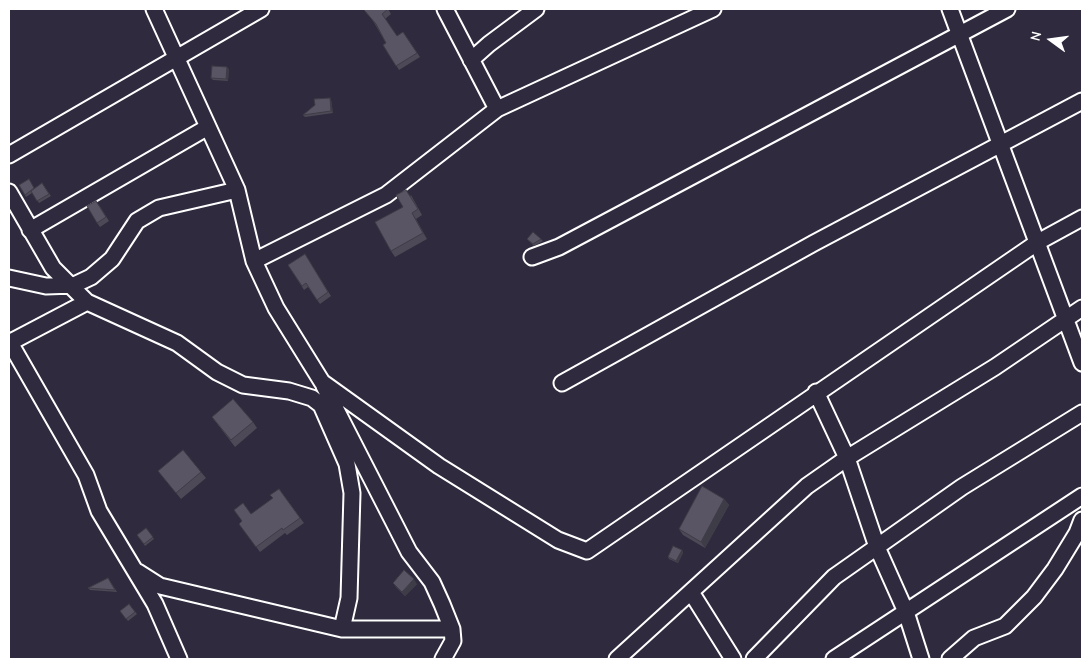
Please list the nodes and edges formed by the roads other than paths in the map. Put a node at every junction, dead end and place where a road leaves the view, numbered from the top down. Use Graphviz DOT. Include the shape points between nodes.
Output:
graph roads {
  1 [pos="154,9"];
  2 [pos="261,9"];
  3 [pos="445,9"];
  4 [pos="536,9"];
  5 [pos="713,9"];
  6 [pos="950,9"];
  7 [pos="1007,9"];
  8 [pos="959,34"];
  9 [pos="176,58"];
  10 [pos="471,60"];
  11 [pos="1082,101"];
  12 [pos="497,109"];
  13 [pos="208,127"];
  14 [pos="1001,144"];
  15 [pos="9,155"];
  16 [pos="237,190"];
  17 [pos="9,192"];
  18 [pos="1082,218"];
  19 [pos="30,230"];
  20 [pos="1038,242"];
  21 [pos="532,257"];
  22 [pos="254,261"];
  23 [pos="9,278"];
  24 [pos="70,285"];
  25 [pos="87,302"];
  26 [pos="1082,308"];
  27 [pos="1065,321"];
  28 [pos="9,342"];
  29 [pos="1082,363"];
  30 [pos="322,382"];
  31 [pos="562,383"];
  32 [pos="816,392"];
  33 [pos="1082,413"];
  34 [pos="847,458"];
  35 [pos="1082,496"];
  36 [pos="1082,520"];
  37 [pos="877,547"];
  38 [pos="135,570"];
  39 [pos="691,592"];
  40 [pos="906,612"];
  41 [pos="342,629"];
  42 [pos="452,629"];
  43 [pos="179,659"];
  44 [pos="443,659"];
  45 [pos="617,659"];
  46 [pos="733,659"];
  47 [pos="754,659"];
  48 [pos="834,659"];
  49 [pos="921,659"];
  50 [pos="950,659"];
  1 -- 9 [label="street"];
  2 -- 9 [label="street"];
  3 -- 10 [label="street"];
  4 -- 10 [label="street"];
  5 -- 12 [label="street"];
  6 -- 8 [label="street"];
  7 -- 8 [label="street"];
  8 -- 14 [label="street"];
  8 -- 21 [label="street" via="559,247"];
  9 -- 13 [label="street"];
  9 -- 15 [label="street"];
  10 -- 12 [label="street"];
  11 -- 14 [label="street"];
  12 -- 22 [label="street" via="386,195"];
  13 -- 16 [label="street"];
  13 -- 19 [label="street"];
  14 -- 20 [label="street"];
  14 -- 31 [label="street"];
  16 -- 22 [label="street"];
  16 -- 24 [label="street" via="159,208 137,221 112,259 91,277"];
  17 -- 19 [label="street"];
  18 -- 20 [label="street"];
  19 -- 24 [label="street" via="53,268"];
  20 -- 27 [label="street"];
  20 -- 32 [label="street"];
  22 -- 30 [label="street" via="276,308"];
  23 -- 24 [label="street" via="46,286"];
  24 -- 25 [label="street"];
  25 -- 28 [label="street"];
  25 -- 41 [label="street" via="177,343 217,372 243,385 289,391 312,398 321,405 348,464 352,493 349,598"];
  26 -- 27 [label="street"];
  27 -- 29 [label="street"];
  27 -- 34 [label="street" via="995,368"];
  28 -- 38 [label="street" via="86,475 100,511"];
  30 -- 32 [label="street" via="439,466 558,540 587,551"];
  30 -- 42 [label="street" via="408,552 432,582"];
  32 -- 34 [label="street"];
  33 -- 37 [label="street" via="962,487"];
  34 -- 37 [label="street"];
  34 -- 39 [label="street" via="807,486"];
  35 -- 40 [label="street"];
  36 -- 50 [label="street" via="1073,540 1034,597 1005,626 974,638"];
  37 -- 40 [label="street"];
  37 -- 47 [label="street" via="834,577"];
  38 -- 41 [label="street" via="160,586"];
  38 -- 43 [label="street" via="155,604"];
  39 -- 45 [label="street"];
  39 -- 46 [label="street"];
  40 -- 48 [label="street"];
  40 -- 49 [label="street"];
  41 -- 42 [label="street"];
  42 -- 44 [label="street" via="453,641"];
}
